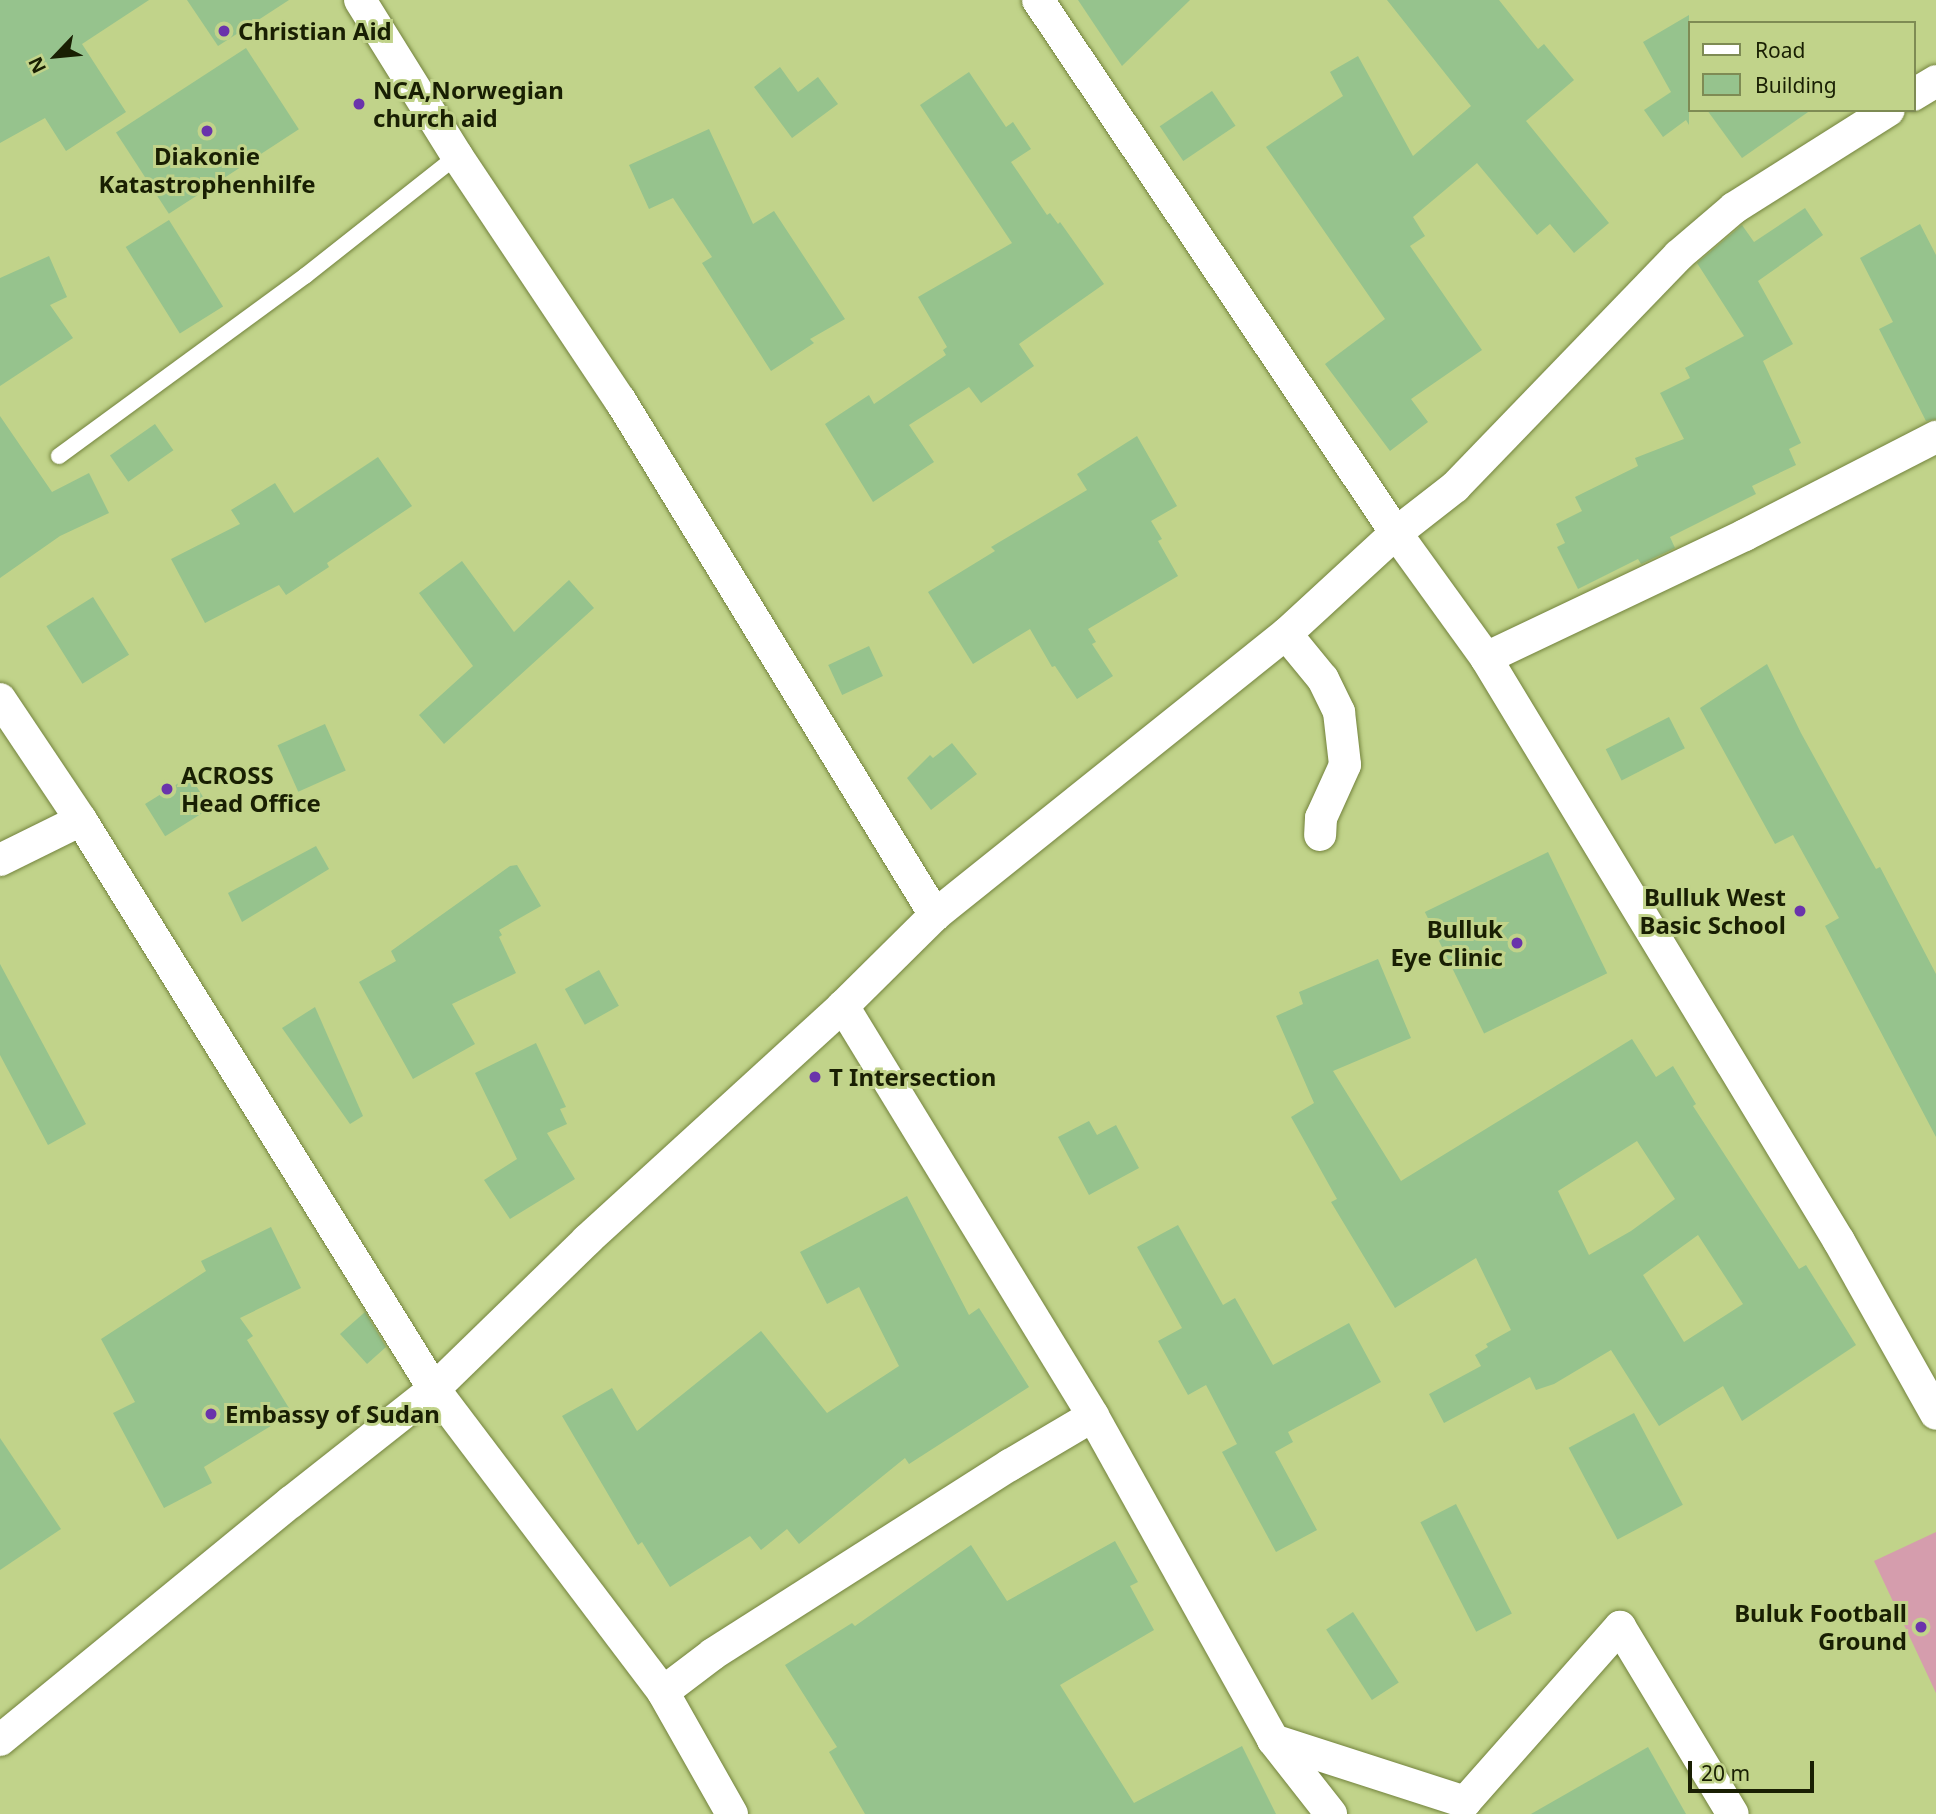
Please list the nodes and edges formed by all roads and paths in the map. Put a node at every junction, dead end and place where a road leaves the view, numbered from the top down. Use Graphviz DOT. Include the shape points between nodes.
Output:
graph roads {
  1 [pos="360,0"];
  2 [pos="1038,0"];
  3 [pos="1936,80"];
  4 [pos="1915,94"];
  5 [pos="1886,112"];
  6 [pos="457,156"];
  7 [pos="1936,437"];
  8 [pos="59,456"];
  9 [pos="1396,533"];
  10 [pos="1286,634"];
  11 [pos="1486,658"];
  12 [pos="0,699"];
  13 [pos="81,820"];
  14 [pos="1320,835"];
  15 [pos="0,860"];
  16 [pos="935,915"];
  17 [pos="843,1006"];
  18 [pos="435,1389"];
  19 [pos="1936,1415"];
  20 [pos="1093,1416"];
  21 [pos="663,1692"];
  22 [pos="0,1740"];
  23 [pos="1273,1740"];
  24 [pos="1461,1808"];
  25 [pos="732,1814"];
  26 [pos="1331,1814"];
  27 [pos="1734,1814"];
  1 -- 6 [label="street"];
  2 -- 9 [label="street"];
  3 -- 4 [label="street"];
  5 -- 9 [label="street" via="1734,208 1679,255 1455,487"];
  6 -- 8 [label="lane" via="305,276"];
  6 -- 16 [label="street" via="620,400"];
  7 -- 11 [label="street" via="1745,535"];
  9 -- 10 [label="street"];
  9 -- 11 [label="street"];
  10 -- 14 [label="street" via="1323,678 1339,712 1345,765 1321,818"];
  10 -- 16 [label="street"];
  11 -- 19 [label="street" via="1839,1241"];
  12 -- 13 [label="street"];
  13 -- 15 [label="street"];
  13 -- 18 [label="street"];
  16 -- 17 [label="street"];
  17 -- 18 [label="street" via="587,1240"];
  17 -- 20 [label="street"];
  18 -- 21 [label="street"];
  18 -- 22 [label="street"];
  20 -- 21 [label="street" via="713,1654"];
  20 -- 23 [label="street"];
  21 -- 25 [label="street"];
  23 -- 24 [label="street"];
  23 -- 26 [label="street"];
  24 -- 27 [label="street" via="1620,1627"];
}
